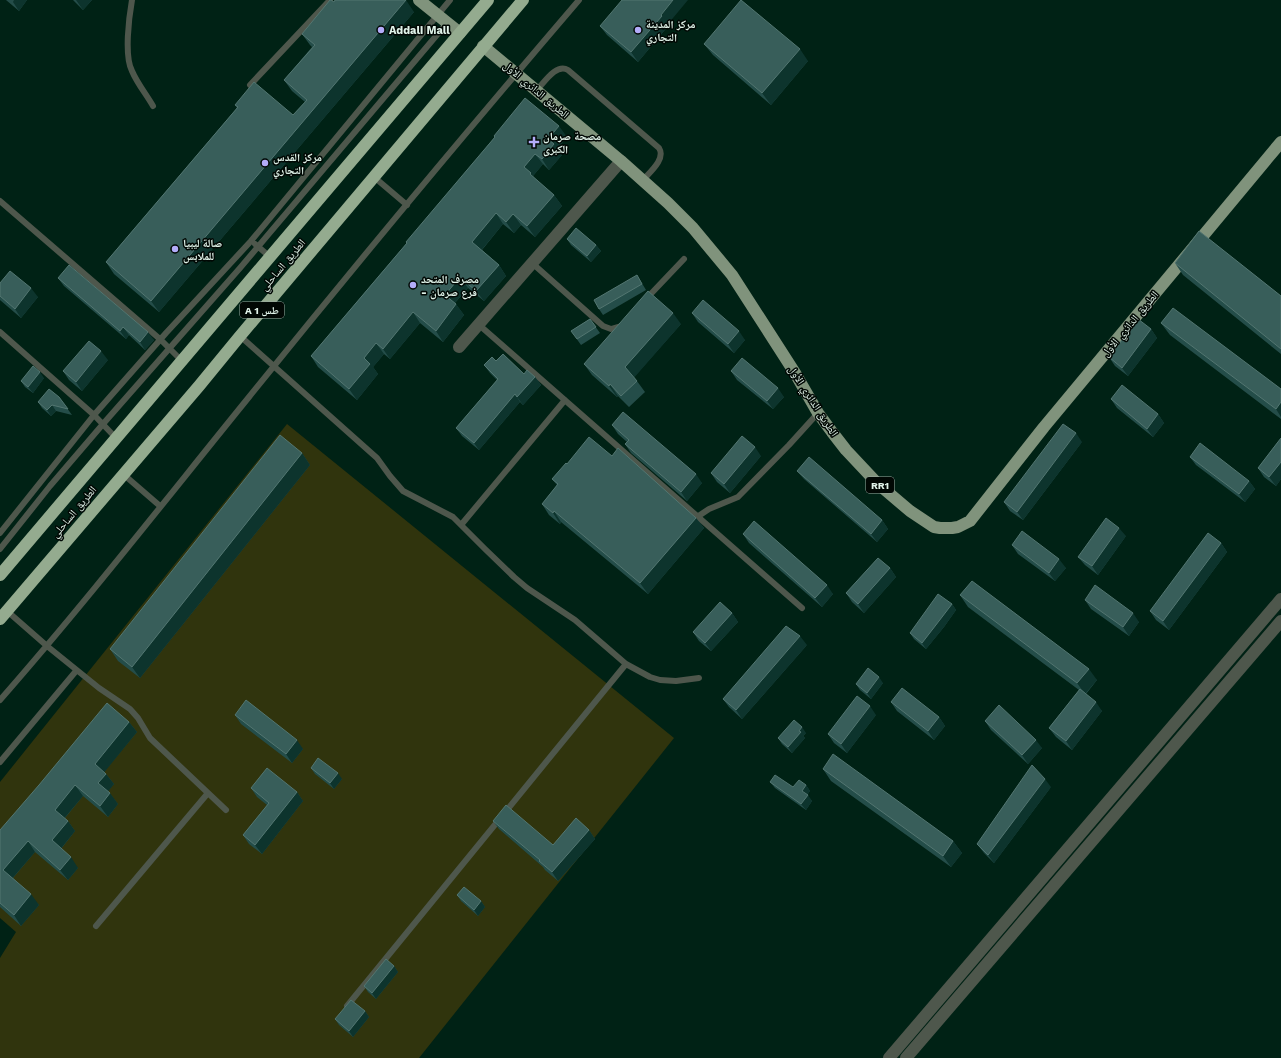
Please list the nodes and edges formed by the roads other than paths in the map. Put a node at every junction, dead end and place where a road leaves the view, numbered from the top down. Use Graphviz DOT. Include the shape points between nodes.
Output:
graph roads {
  1 [pos="132,0"];
  2 [pos="330,0"];
  3 [pos="419,0"];
  4 [pos="450,0"];
  5 [pos="488,0"];
  6 [pos="523,0"];
  7 [pos="579,0"];
  8 [pos="443,19"];
  9 [pos="460,33"];
  10 [pos="483,46"];
  11 [pos="516,74"];
  12 [pos="250,85"];
  13 [pos="536,91"];
  14 [pos="153,106"];
  15 [pos="1281,142"];
  16 [pos="621,161"];
  17 [pos="374,177"];
  18 [pos="643,180"];
  19 [pos="0,201"];
  20 [pos="406,205"];
  21 [pos="250,240"];
  22 [pos="258,246"];
  23 [pos="269,256"];
  24 [pos="684,259"];
  25 [pos="532,263"];
  26 [pos="642,304"];
  27 [pos="626,321"];
  28 [pos="478,324"];
  29 [pos="0,332"];
  30 [pos="240,336"];
  31 [pos="161,340"];
  32 [pos="459,347"];
  33 [pos="169,348"];
  34 [pos="181,360"];
  35 [pos="273,367"];
  36 [pos="565,400"];
  37 [pos="818,413"];
  38 [pos="94,415"];
  39 [pos="103,424"];
  40 [pos="116,438"];
  41 [pos="123,474"];
  42 [pos="160,506"];
  43 [pos="697,517"];
  44 [pos="461,525"];
  45 [pos="1,529"];
  46 [pos="0,549"];
  47 [pos="1,571"];
  48 [pos="1281,599"];
  49 [pos="802,608"];
  50 [pos="3,615"];
  51 [pos="1281,621"];
  52 [pos="47,646"];
  53 [pos="626,664"];
  54 [pos="76,670"];
  55 [pos="699,678"];
  56 [pos="0,700"];
  57 [pos="0,762"];
  58 [pos="208,793"];
  59 [pos="226,810"];
  60 [pos="96,926"];
  61 [pos="340,1014"];
  62 [pos="889,1058"];
  63 [pos="906,1058"];
  1 -- 14 [label="lane" via="128,50 131,70"];
  2 -- 12 [label="lane"];
  3 -- 8 [label="main road"];
  4 -- 8 [label="lane"];
  5 -- 9 [label="highway, الطريق الساحلي / A 1 طس"];
  6 -- 10 [label="highway, الطريق الساحلي / A 1 طس"];
  7 -- 11 [label="lane"];
  8 -- 9 [label="main road"];
  8 -- 21 [label="lane"];
  8 -- 22 [label="lane"];
  9 -- 23 [label="highway, الطريق الساحلي / A 1 طس"];
  10 -- 11 [label="main road, الطريق الدائري الأول / RR1"];
  10 -- 17 [label="highway, الطريق الساحلي / A 1 طس"];
  11 -- 13 [label="main road, الطريق الدائري الأول / RR1"];
  11 -- 20 [label="lane"];
  13 -- 16 [label="main road, الطريق الدائري الأول / RR1"];
  13 -- 18 [label="lane" via="556,70 568,70 659,148 662,154 660,160"];
  15 -- 37 [label="main road, الطريق الدائري الأول / RR1" via="1044,427 970,521 952,528 928,524 862,467"];
  16 -- 18 [label="main road, الطريق الدائري الأول / RR1"];
  16 -- 25 [label="street"];
  17 -- 20 [label="lane"];
  17 -- 30 [label="highway, الطريق الساحلي / A 1 طس"];
  18 -- 37 [label="main road, الطريق الدائري الأول / RR1" via="693,228 732,275"];
  19 -- 31 [label="lane"];
  20 -- 35 [label="lane"];
  21 -- 22 [label="lane"];
  21 -- 31 [label="lane"];
  22 -- 23 [label="lane"];
  22 -- 33 [label="lane"];
  23 -- 34 [label="highway, الطريق الساحلي / A 1 طس"];
  24 -- 26 [label="lane"];
  25 -- 27 [label="lane" via="604,326 611,329 621,326"];
  25 -- 28 [label="street"];
  28 -- 32 [label="street"];
  28 -- 36 [label="lane"];
  29 -- 38 [label="lane"];
  30 -- 35 [label="lane"];
  30 -- 41 [label="highway, الطريق الساحلي / A 1 طس"];
  31 -- 33 [label="lane"];
  31 -- 38 [label="lane"];
  33 -- 34 [label="lane"];
  33 -- 39 [label="lane"];
  34 -- 40 [label="highway, الطريق الساحلي / A 1 طس"];
  35 -- 42 [label="lane"];
  35 -- 44 [label="lane" via="377,458 403,491 453,517"];
  36 -- 43 [label="lane"];
  36 -- 44 [label="lane"];
  37 -- 43 [label="lane" via="738,497"];
  38 -- 39 [label="lane"];
  38 -- 45 [label="lane"];
  39 -- 40 [label="lane"];
  39 -- 46 [label="lane"];
  40 -- 47 [label="highway, الطريق الساحلي / A 1 طس"];
  41 -- 42 [label="lane"];
  41 -- 50 [label="highway, الطريق الساحلي / A 1 طس"];
  42 -- 52 [label="lane"];
  43 -- 49 [label="lane"];
  44 -- 53 [label="lane" via="527,588 574,620"];
  48 -- 62 [label="street"];
  50 -- 52 [label="lane"];
  51 -- 63 [label="street"];
  52 -- 54 [label="lane"];
  52 -- 56 [label="lane"];
  53 -- 55 [label="lane" via="660,680"];
  53 -- 61 [label="lane"];
  54 -- 57 [label="lane"];
  54 -- 58 [label="lane" via="130,709 150,738"];
  58 -- 59 [label="lane"];
  58 -- 60 [label="lane"];
}
